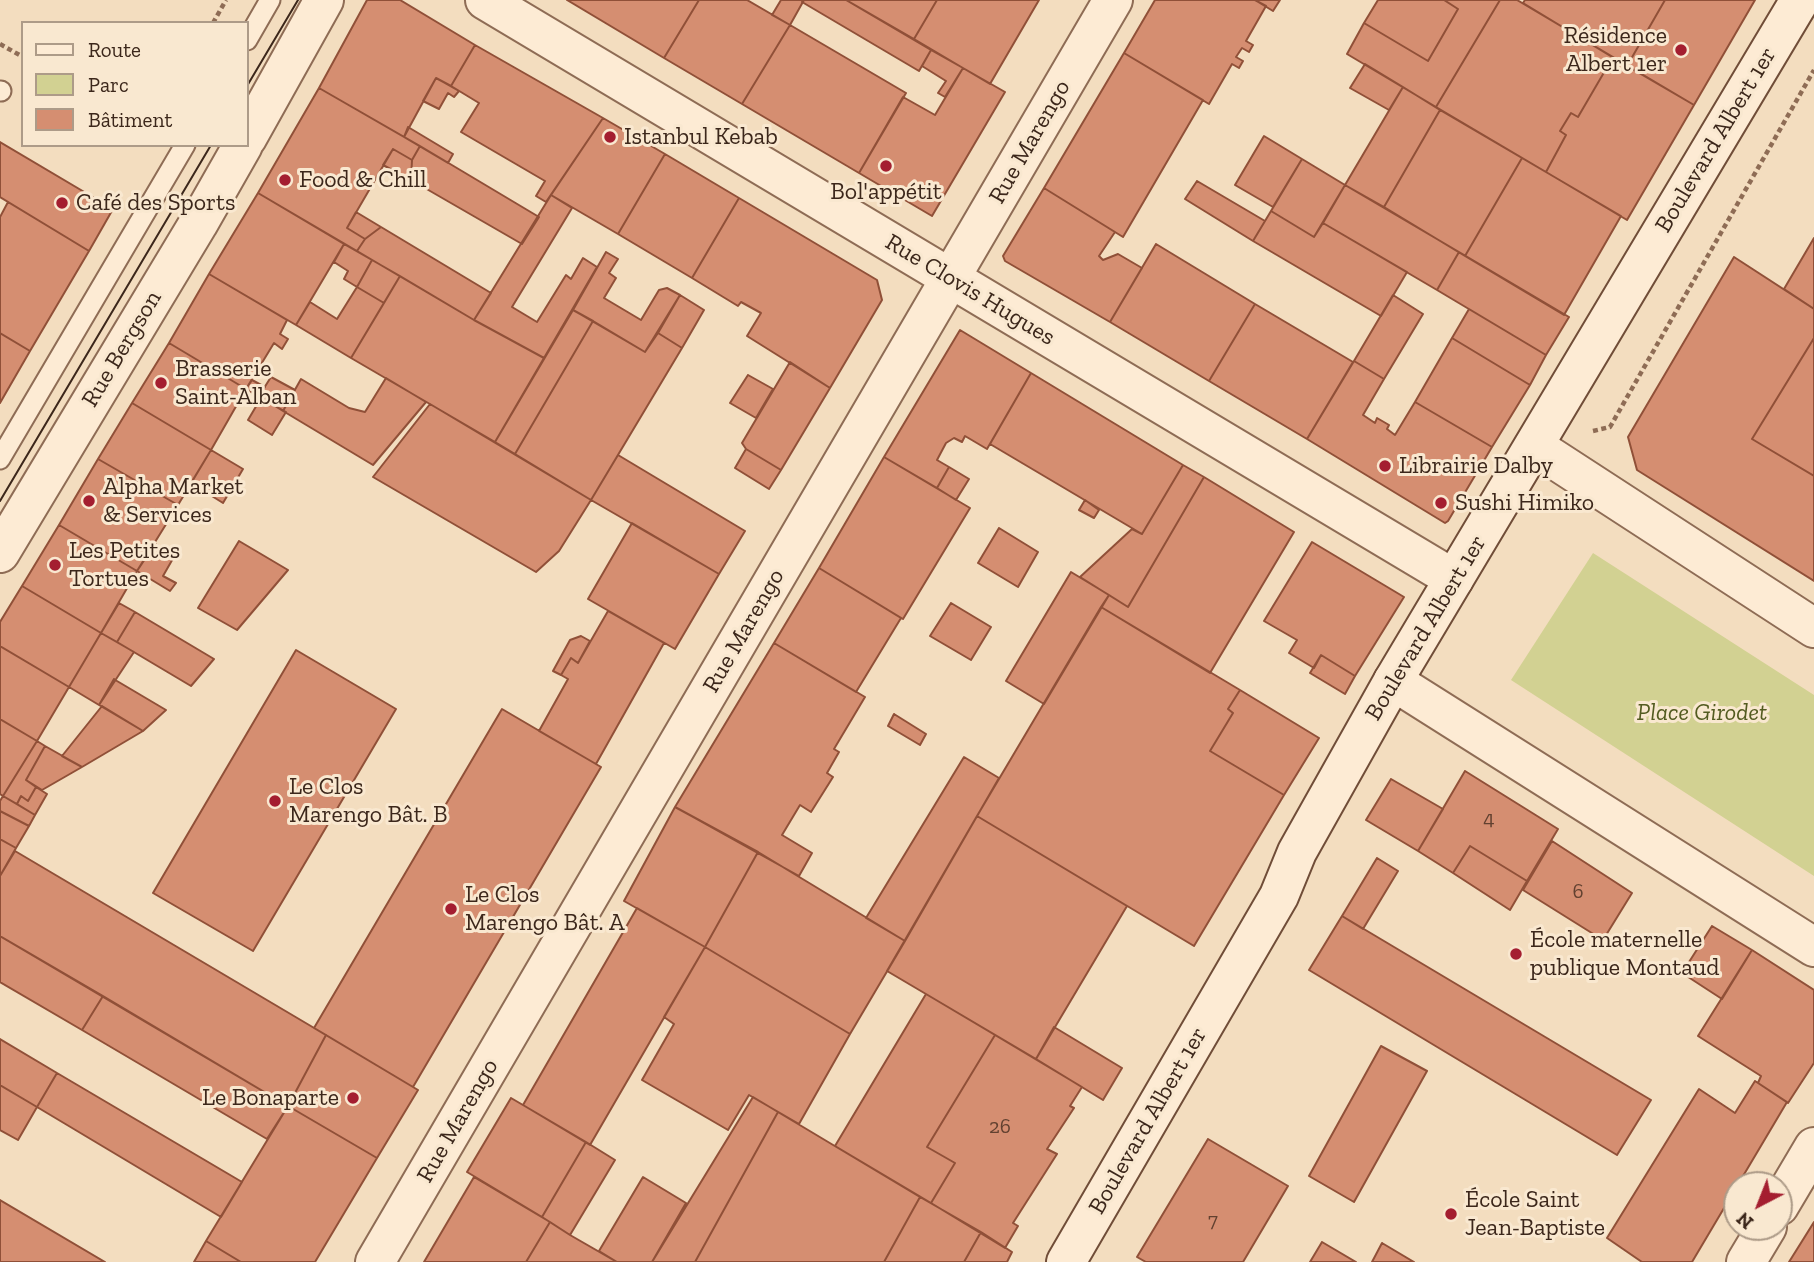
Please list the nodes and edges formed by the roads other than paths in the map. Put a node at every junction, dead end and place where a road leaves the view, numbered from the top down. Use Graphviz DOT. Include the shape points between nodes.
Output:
graph roads {
  1 [pos="270,0"];
  2 [pos="324,0"];
  3 [pos="485,0"];
  4 [pos="1113,0"];
  5 [pos="1800,0"];
  6 [pos="248,38"];
  7 [pos="248,136"];
  8 [pos="184,147"];
  9 [pos="242,147"];
  10 [pos="951,278"];
  11 [pos="1534,446"];
  12 [pos="0,459"];
  13 [pos="0,553"];
  14 [pos="1454,579"];
  15 [pos="1814,628"];
  16 [pos="1394,681"];
  17 [pos="1814,947"];
  18 [pos="1814,1147"];
  19 [pos="1793,1182"];
  20 [pos="1759,1241"];
  21 [pos="375,1262"];
  22 [pos="1066,1262"];
  23 [pos="1746,1262"];
  1 -- 6 [label="lane"];
  2 -- 7 [label="street"];
  3 -- 10 [label="street, Rue Clovis Hugues"];
  4 -- 10 [label="street, Rue Marengo"];
  5 -- 11 [label="street, Boulevard Albert 1er"];
  8 -- 12 [label="lane"];
  9 -- 13 [label="street, Rue Bergson"];
  10 -- 14 [label="street, Rue Clovis Hugues"];
  10 -- 21 [label="street, Rue Marengo"];
  11 -- 14 [label="street, Boulevard Albert 1er"];
  11 -- 15 [label="street"];
  14 -- 16 [label="street, Boulevard Albert 1er"];
  16 -- 17 [label="street"];
  16 -- 22 [label="street, Boulevard Albert 1er" via="1297,852 1279,896"];
  18 -- 19 [label="street"];
  20 -- 23 [label="street"];
}
